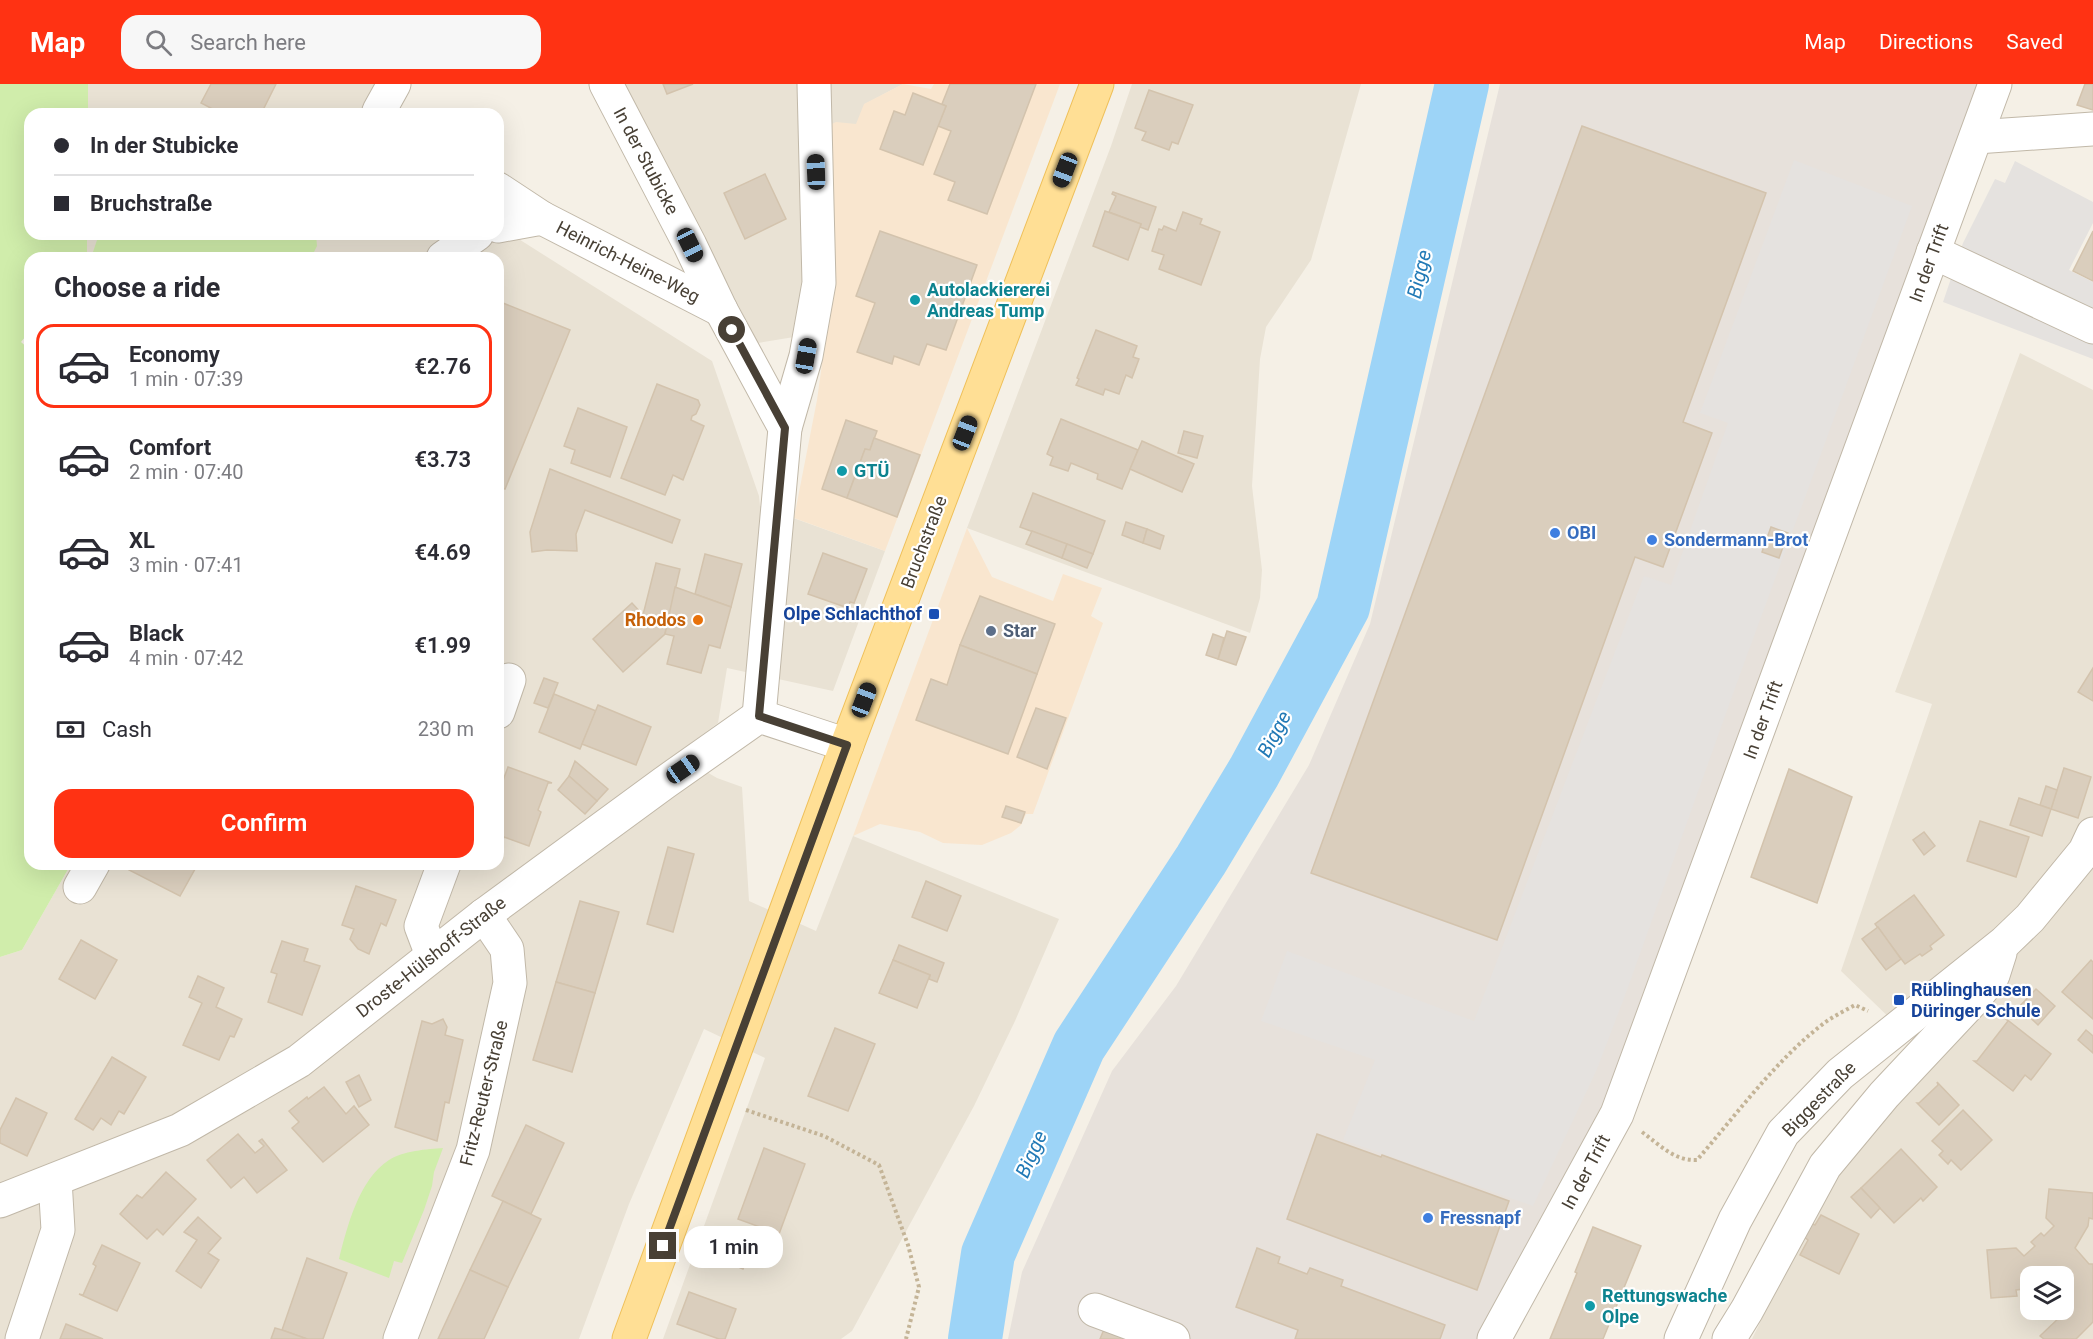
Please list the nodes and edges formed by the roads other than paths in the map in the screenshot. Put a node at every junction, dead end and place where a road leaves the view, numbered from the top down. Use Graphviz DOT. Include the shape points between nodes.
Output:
graph roads {
  1 [pos="394,84"];
  2 [pos="606,84"];
  3 [pos="814,84"];
  4 [pos="1097,84"];
  5 [pos="1995,84"];
  6 [pos="381,108"];
  7 [pos="2093,129"];
  8 [pos="1976,137"];
  9 [pos="504,193"];
  10 [pos="542,218"];
  11 [pos="504,225"];
  12 [pos="468,240"];
  13 [pos="452,252"];
  14 [pos="1933,252"];
  15 [pos="721,310"];
  16 [pos="2093,327"];
  17 [pos="785,428"];
  18 [pos="510,680"];
  19 [pos="504,696"];
  20 [pos="759,716"];
  21 [pos="847,745"];
  22 [pos="2090,846"];
  23 [pos="442,870"];
  24 [pos="484,915"];
  25 [pos="2004,943"];
  26 [pos="432,955"];
  27 [pos="55,1180"];
  28 [pos="0,1201"];
  29 [pos="1095,1310"];
  30 [pos="22,1339"];
  31 [pos="400,1339"];
  32 [pos="629,1339"];
  33 [pos="1173,1339"];
  34 [pos="1494,1339"];
  35 [pos="1681,1339"];
  36 [pos="1729,1339"];
  1 -- 6 [label="street"];
  2 -- 15 [label="street, In der Stubicke"];
  3 -- 17 [label="street" via="819,283 806,356"];
  4 -- 21 [label="main road, Bruchstraße"];
  5 -- 8 [label="street, In der Trift"];
  7 -- 8 [label="street"];
  8 -- 14 [label="street, In der Trift"];
  9 -- 10 [label="street"];
  10 -- 11 [label="street, Heinrich-Heine-Weg"];
  10 -- 15 [label="street, Heinrich-Heine-Weg"];
  12 -- 13 [label="street"];
  14 -- 16 [label="street"];
  14 -- 34 [label="street, In der Trift" via="1617,1114"];
  15 -- 17 [label="street, In der Stubicke"];
  17 -- 20 [label="street"];
  18 -- 19 [label="street"];
  20 -- 21 [label="street"];
  20 -- 24 [label="street, Droste-Hülshoff-Straße"];
  21 -- 32 [label="main road, Bruchstraße"];
  22 -- 25 [label="street, Biggestraße"];
  23 -- 26 [label="street" via="421,926"];
  24 -- 26 [label="street, Droste-Hülshoff-Straße"];
  24 -- 31 [label="street, Fritz-Reuter-Straße" via="507,949 510,983 473,1150"];
  25 -- 35 [label="street, Biggestraße" via="1840,1074 1783,1133 1735,1220"];
  25 -- 36 [label="street, Biggestraße" via="1993,975 1975,998 1884,1095 1826,1166"];
  26 -- 27 [label="street, Droste-Hülshoff-Straße" via="298,1061 180,1130"];
  27 -- 28 [label="street, Droste-Hülshoff-Straße"];
  27 -- 30 [label="street" via="58,1230"];
  29 -- 33 [label="street"];
}
